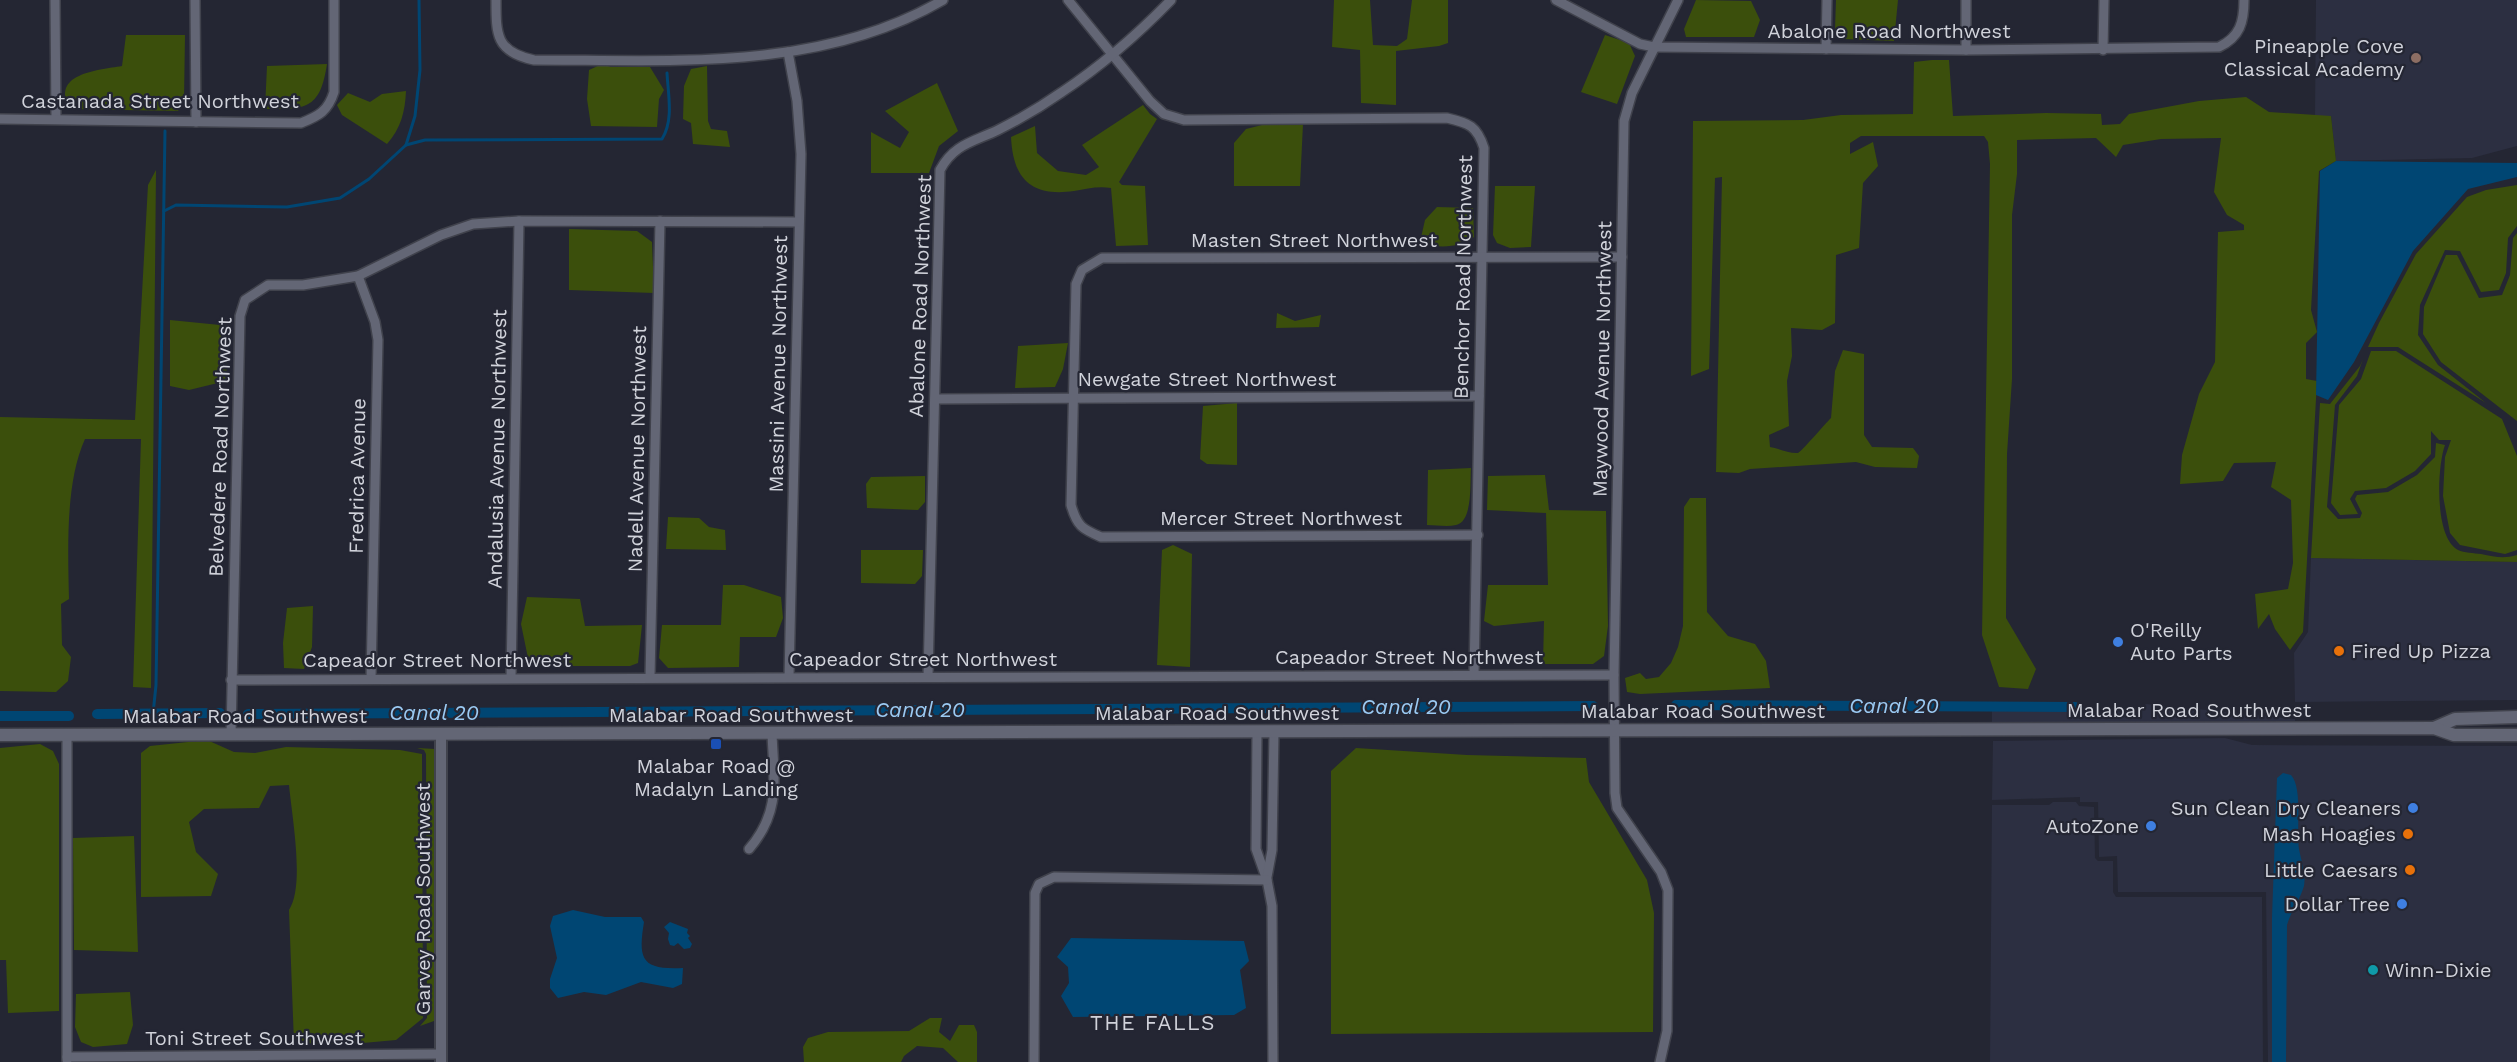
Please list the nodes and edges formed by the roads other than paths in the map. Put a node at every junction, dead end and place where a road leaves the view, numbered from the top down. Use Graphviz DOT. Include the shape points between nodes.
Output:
graph roads {
  1 [pos="55,0"];
  2 [pos="195,0"];
  3 [pos="334,0"];
  4 [pos="496,0"];
  5 [pos="943,0"];
  6 [pos="1068,0"];
  7 [pos="1170,0"];
  8 [pos="1556,0"];
  9 [pos="1678,0"];
  10 [pos="1827,0"];
  11 [pos="1966,0"];
  12 [pos="2104,0"];
  13 [pos="2244,0"];
  14 [pos="1654,47"];
  15 [pos="1826,49"];
  16 [pos="1966,50"];
  17 [pos="2103,50"];
  18 [pos="788,52"];
  19 [pos="1113,54"];
  20 [pos="0,119"];
  21 [pos="56,119"];
  22 [pos="196,122"];
  23 [pos="519,221"];
  24 [pos="660,221"];
  25 [pos="799,222"];
  26 [pos="1622,257"];
  27 [pos="1482,258"];
  28 [pos="358,276"];
  29 [pos="1479,396"];
  30 [pos="1074,398"];
  31 [pos="934,399"];
  32 [pos="1478,535"];
  33 [pos="1474,675"];
  34 [pos="1614,675"];
  35 [pos="650,677"];
  36 [pos="928,677"];
  37 [pos="511,678"];
  38 [pos="789,678"];
  39 [pos="371,679"];
  40 [pos="231,680"];
  41 [pos="2517,717"];
  42 [pos="2434,728"];
  43 [pos="1616,730"];
  44 [pos="1257,732"];
  45 [pos="1274,732"];
  46 [pos="772,734"];
  47 [pos="0,735"];
  48 [pos="231,735"];
  49 [pos="441,735"];
  50 [pos="2517,735"];
  51 [pos="67,736"];
  52 [pos="749,849"];
  53 [pos="1267,880"];
  54 [pos="441,1058"];
  55 [pos="67,1059"];
  56 [pos="1034,1062"];
  57 [pos="1272,1062"];
  58 [pos="1660,1062"];
  1 -- 21 [label="street"];
  2 -- 22 [label="street"];
  3 -- 22 [label="street, Castanada Street Northwest" via="334,92 330,106 320,116 301,123"];
  4 -- 18 [label="street" via="498,36 516,56 534,60 749,58"];
  5 -- 18 [label="street" via="881,29 829,45"];
  6 -- 19 [label="street, Benchor Road Northwest"];
  7 -- 19 [label="street, Abalone Road Northwest"];
  8 -- 14 [label="street, Abalone Road Northwest"];
  9 -- 14 [label="street, Maywood Avenue Northwest"];
  10 -- 15 [label="street"];
  11 -- 16 [label="street"];
  12 -- 17 [label="street"];
  13 -- 17 [label="street, Abalone Road Northwest" via="2241,27 2231,41 2219,47"];
  14 -- 15 [label="street, Abalone Road Northwest"];
  14 -- 26 [label="street, Maywood Avenue Northwest" via="1632,93 1624,121"];
  15 -- 16 [label="street, Abalone Road Northwest"];
  16 -- 17 [label="street, Abalone Road Northwest"];
  18 -- 25 [label="street, Massini Avenue Northwest" via="801,153"];
  19 -- 27 [label="street, Benchor Road Northwest" via="1150,101 1164,114 1184,120 1448,118 1466,122 1479,133 1484,148"];
  19 -- 31 [label="street, Abalone Road Northwest" via="1062,92 947,156 940,170"];
  20 -- 21 [label="street, Castanada Street Northwest"];
  21 -- 22 [label="street, Castanada Street Northwest"];
  23 -- 24 [label="street, Belvedere Road Northwest"];
  23 -- 28 [label="street, Belvedere Road Northwest" via="473,224"];
  23 -- 37 [label="street, Andalusia Avenue Northwest"];
  24 -- 25 [label="street, Belvedere Road Northwest"];
  24 -- 35 [label="street, Nadell Avenue Northwest"];
  25 -- 38 [label="street, Massini Avenue Northwest"];
  26 -- 27 [label="street, Masten Street Northwest"];
  26 -- 34 [label="street, Maywood Avenue Northwest"];
  27 -- 29 [label="street, Benchor Road Northwest"];
  27 -- 30 [label="street, Masten Street Northwest" via="1102,258 1082,270 1076,284"];
  28 -- 39 [label="street, Fredrica Avenue" via="378,340"];
  28 -- 40 [label="street, Belvedere Road Northwest" via="303,285 268,285 245,300 240,316"];
  29 -- 30 [label="street, Newgate Street Northwest"];
  29 -- 32 [label="street, Benchor Road Northwest"];
  30 -- 31 [label="street, Newgate Street Northwest"];
  30 -- 32 [label="street, Mercer Street Northwest" via="1071,505 1076,522 1101,537"];
  31 -- 36 [label="street, Abalone Road Northwest"];
  32 -- 33 [label="street, Benchor Road Northwest"];
  33 -- 34 [label="street, Capeador Street Northwest"];
  33 -- 36 [label="street, Capeador Street Northwest"];
  34 -- 43 [label="street, Maywood Avenue Northwest"];
  35 -- 37 [label="street, Capeador Street Northwest"];
  35 -- 38 [label="street, Capeador Street Northwest"];
  36 -- 38 [label="street, Capeador Street Northwest"];
  37 -- 39 [label="street, Capeador Street Northwest"];
  39 -- 40 [label="street, Capeador Street Northwest"];
  40 -- 48 [label="street, Belvedere Road Northwest"];
  41 -- 42 [label="main road, Malabar Road Southwest" via="2455,719"];
  42 -- 43 [label="main road, Malabar Road Southwest"];
  42 -- 50 [label="main road, Malabar Road Southwest" via="2454,735"];
  43 -- 45 [label="main road, Malabar Road Southwest"];
  43 -- 58 [label="street, Maywood Avenue Northwest" via="1617,808 1661,872 1668,890 1667,1030"];
  44 -- 45 [label="main road, Malabar Road Southwest"];
  44 -- 46 [label="main road, Malabar Road Southwest"];
  44 -- 53 [label="street" via="1256,849"];
  45 -- 53 [label="street" via="1272,850"];
  46 -- 49 [label="main road, Malabar Road Southwest"];
  46 -- 52 [label="street" via="771,814"];
  47 -- 51 [label="main road, Malabar Road Southwest"];
  48 -- 49 [label="main road, Malabar Road Southwest"];
  48 -- 51 [label="main road, Malabar Road Southwest"];
  49 -- 54 [label="street, Garvey Road Southwest"];
  51 -- 55 [label="street"];
  53 -- 56 [label="street" via="1054,877 1039,884 1035,893"];
  53 -- 57 [label="street" via="1272,906"];
  54 -- 55 [label="street, Toni Street Southwest"];
}
